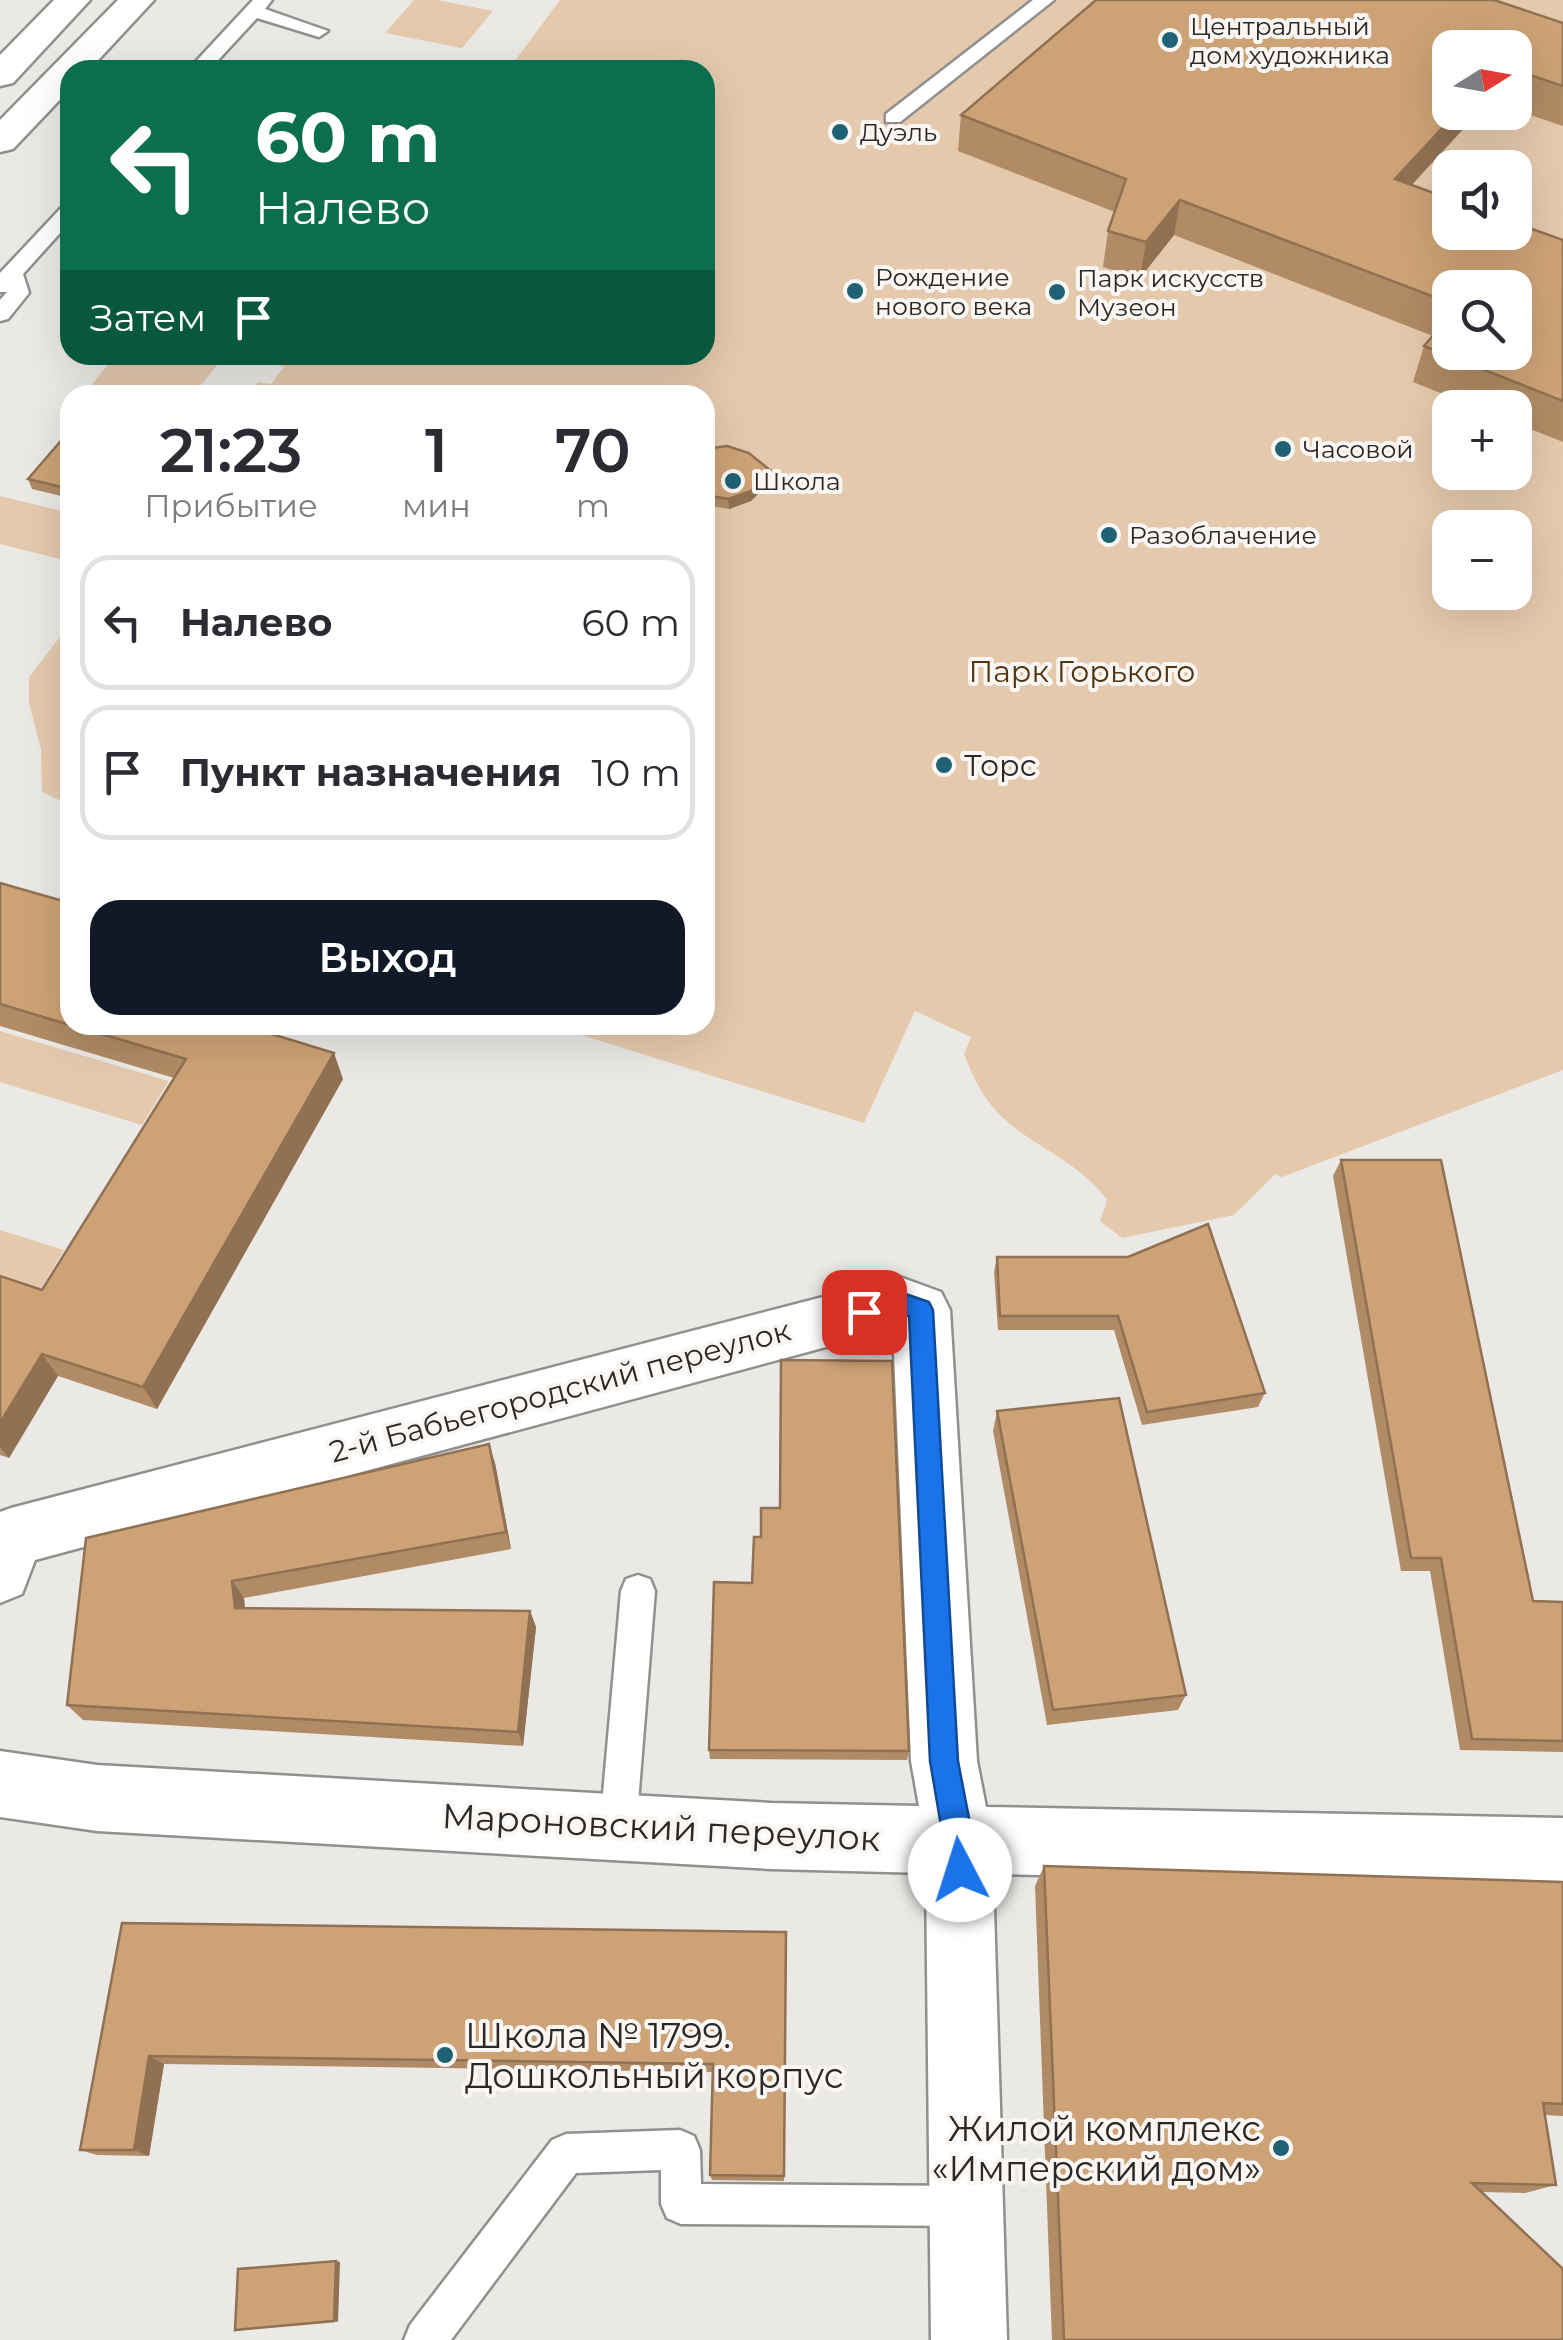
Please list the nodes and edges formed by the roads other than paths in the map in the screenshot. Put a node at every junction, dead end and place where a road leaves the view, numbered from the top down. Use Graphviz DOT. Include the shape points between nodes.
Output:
graph roads {
  1 [pos="73,0"];
  2 [pos="137,0"];
  3 [pos="1045,0"];
  4 [pos="258,6"];
  5 [pos="319,31"];
  6 [pos="79,60"];
  7 [pos="207,60"];
  8 [pos="0,75"];
  9 [pos="60,79"];
  10 [pos="893,118"];
  11 [pos="0,141"];
  12 [pos="60,220"];
  13 [pos="4,278"];
  14 [pos="0,314"];
  15 [pos="4,1550"];
  16 [pos="638,1591"];
  17 [pos="0,1784"];
  18 [pos="618,1828"];
  19 [pos="959,1839"];
  20 [pos="1563,1852"];
  21 [pos="968,2206"];
  22 [pos="426,2340"];
  23 [pos="969,2340"];
  1 -- 8 [label="street"];
  2 -- 6 [label="street"];
  3 -- 10 [label="lane"];
  4 -- 5 [label="lane"];
  4 -- 7 [label="lane"];
  9 -- 11 [label="street"];
  12 -- 13 [label="lane"];
  13 -- 14 [label="lane" via="18,293"];
  15 -- 19 [label="street, 2-й Бабьегородский переулок" via="610,1376 900,1302 921,1310 944,1761"];
  16 -- 18 [label="lane"];
  17 -- 18 [label="street, Мароновский переулок" via="97,1798"];
  18 -- 19 [label="street, Мароновский переулок"];
  19 -- 20 [label="street, Мароновский переулок"];
  19 -- 21 [label="street"];
  21 -- 22 [label="lane" via="681,2204 680,2150 566,2154"];
  21 -- 23 [label="street"];
}
